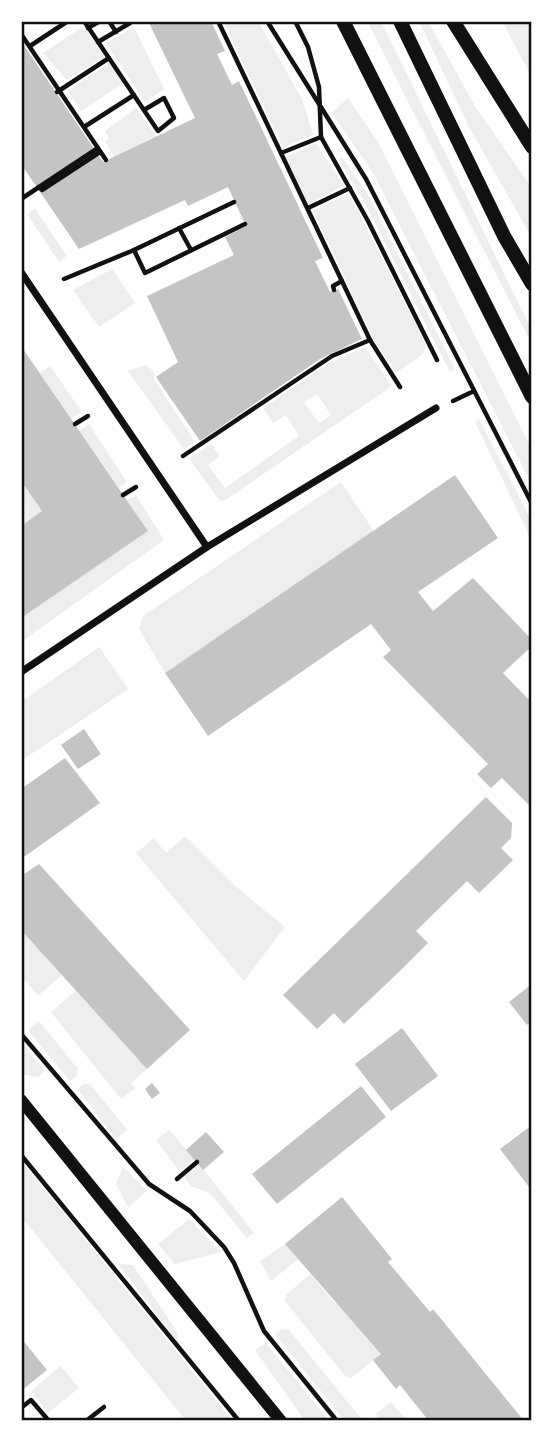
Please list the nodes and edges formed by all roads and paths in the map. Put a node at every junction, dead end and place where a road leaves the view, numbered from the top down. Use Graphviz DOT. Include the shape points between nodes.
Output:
graph roads {
  1 [pos="68,21"];
  2 [pos="84,21"];
  3 [pos="100,21"];
  4 [pos="109,21"];
  5 [pos="129,21"];
  6 [pos="218,21"];
  7 [pos="267,21"];
  8 [pos="296,21"];
  9 [pos="343,21"];
  10 [pos="400,21"];
  11 [pos="453,21"];
  12 [pos="88,27"];
  13 [pos="116,32"];
  14 [pos="21,34"];
  15 [pos="99,42"];
  16 [pos="30,46"];
  17 [pos="109,58"];
  18 [pos="58,92"];
  19 [pos="134,95"];
  20 [pos="144,110"];
  21 [pos="321,112"];
  22 [pos="84,127"];
  23 [pos="321,137"];
  24 [pos="532,147"];
  25 [pos="99,150"];
  26 [pos="281,153"];
  27 [pos="106,160"];
  28 [pos="291,174"];
  29 [pos="285,176"];
  30 [pos="349,188"];
  31 [pos="303,197"];
  32 [pos="21,199"];
  33 [pos="296,200"];
  34 [pos="234,202"];
  35 [pos="308,208"];
  36 [pos="245,224"];
  37 [pos="179,228"];
  38 [pos="134,250"];
  39 [pos="191,250"];
  40 [pos="21,272"];
  41 [pos="64,279"];
  42 [pos="342,281"];
  43 [pos="532,284"];
  44 [pos="334,290"];
  45 [pos="370,340"];
  46 [pos="437,360"];
  47 [pos="400,387"];
  48 [pos="532,397"];
  49 [pos="436,408"];
  50 [pos="88,416"];
  51 [pos="75,424"];
  52 [pos="183,456"];
  53 [pos="136,486"];
  54 [pos="123,495"];
  55 [pos="532,504"];
  56 [pos="207,547"];
  57 [pos="21,672"];
  58 [pos="21,1034"];
  59 [pos="21,1100"];
  60 [pos="21,1154"];
  61 [pos="197,1162"];
  62 [pos="177,1179"];
  63 [pos="104,1407"];
  64 [pos="21,1408"];
  65 [pos="48,1421"];
  66 [pos="86,1421"];
  67 [pos="239,1421"];
  68 [pos="281,1421"];
  69 [pos="337,1421"];
  1 -- 16 [label="path"];
  2 -- 12 [label="path"];
  3 -- 12 [label="path"];
  4 -- 13 [label="path"];
  5 -- 13 [label="path"];
  6 -- 26 [label="path"];
  7 -- 21 [label="path"];
  8 -- 21 [label="path" via="312,60"];
  9 -- 48 [label="main road"];
  10 -- 43 [label="main road"];
  11 -- 24 [label="main road"];
  12 -- 15 [label="path"];
  13 -- 15 [label="path"];
  14 -- 16 [label="path"];
  15 -- 17 [label="path"];
  16 -- 18 [label="path"];
  17 -- 18 [label="path"];
  17 -- 19 [label="path"];
  18 -- 22 [label="path"];
  19 -- 20 [label="path"];
  19 -- 22 [label="path"];
  20 -- 20 [label="path" via="158,131 174,118 164,98"];
  21 -- 23 [label="path"];
  21 -- 55 [label="path" via="366,179"];
  22 -- 25 [label="path"];
  23 -- 26 [label="path"];
  23 -- 30 [label="path"];
  25 -- 27 [label="path"];
  25 -- 32 [label="path"];
  26 -- 28 [label="path"];
  28 -- 29 [label="path"];
  28 -- 31 [label="path"];
  30 -- 35 [label="path"];
  30 -- 46 [label="path"];
  31 -- 33 [label="path"];
  31 -- 35 [label="path"];
  34 -- 37 [label="path"];
  35 -- 42 [label="path"];
  36 -- 39 [label="path"];
  37 -- 38 [label="path"];
  37 -- 39 [label="path"];
  38 -- 39 [label="path" via="145,273"];
  38 -- 41 [label="path"];
  40 -- 56 [label="street"];
  42 -- 44 [label="path" via="332,286"];
  42 -- 45 [label="path"];
  45 -- 47 [label="path"];
  45 -- 52 [label="path" via="332,356"];
  49 -- 56 [label="street"];
  50 -- 51 [label="path"];
  53 -- 54 [label="path"];
  56 -- 57 [label="street"];
  58 -- 69 [label="path" via="149,1184 190,1211 224,1247 264,1331"];
  59 -- 68 [label="street"];
  60 -- 67 [label="path"];
  61 -- 62 [label="path"];
  63 -- 66 [label="path"];
  64 -- 65 [label="path" via="31,1400"];
}
